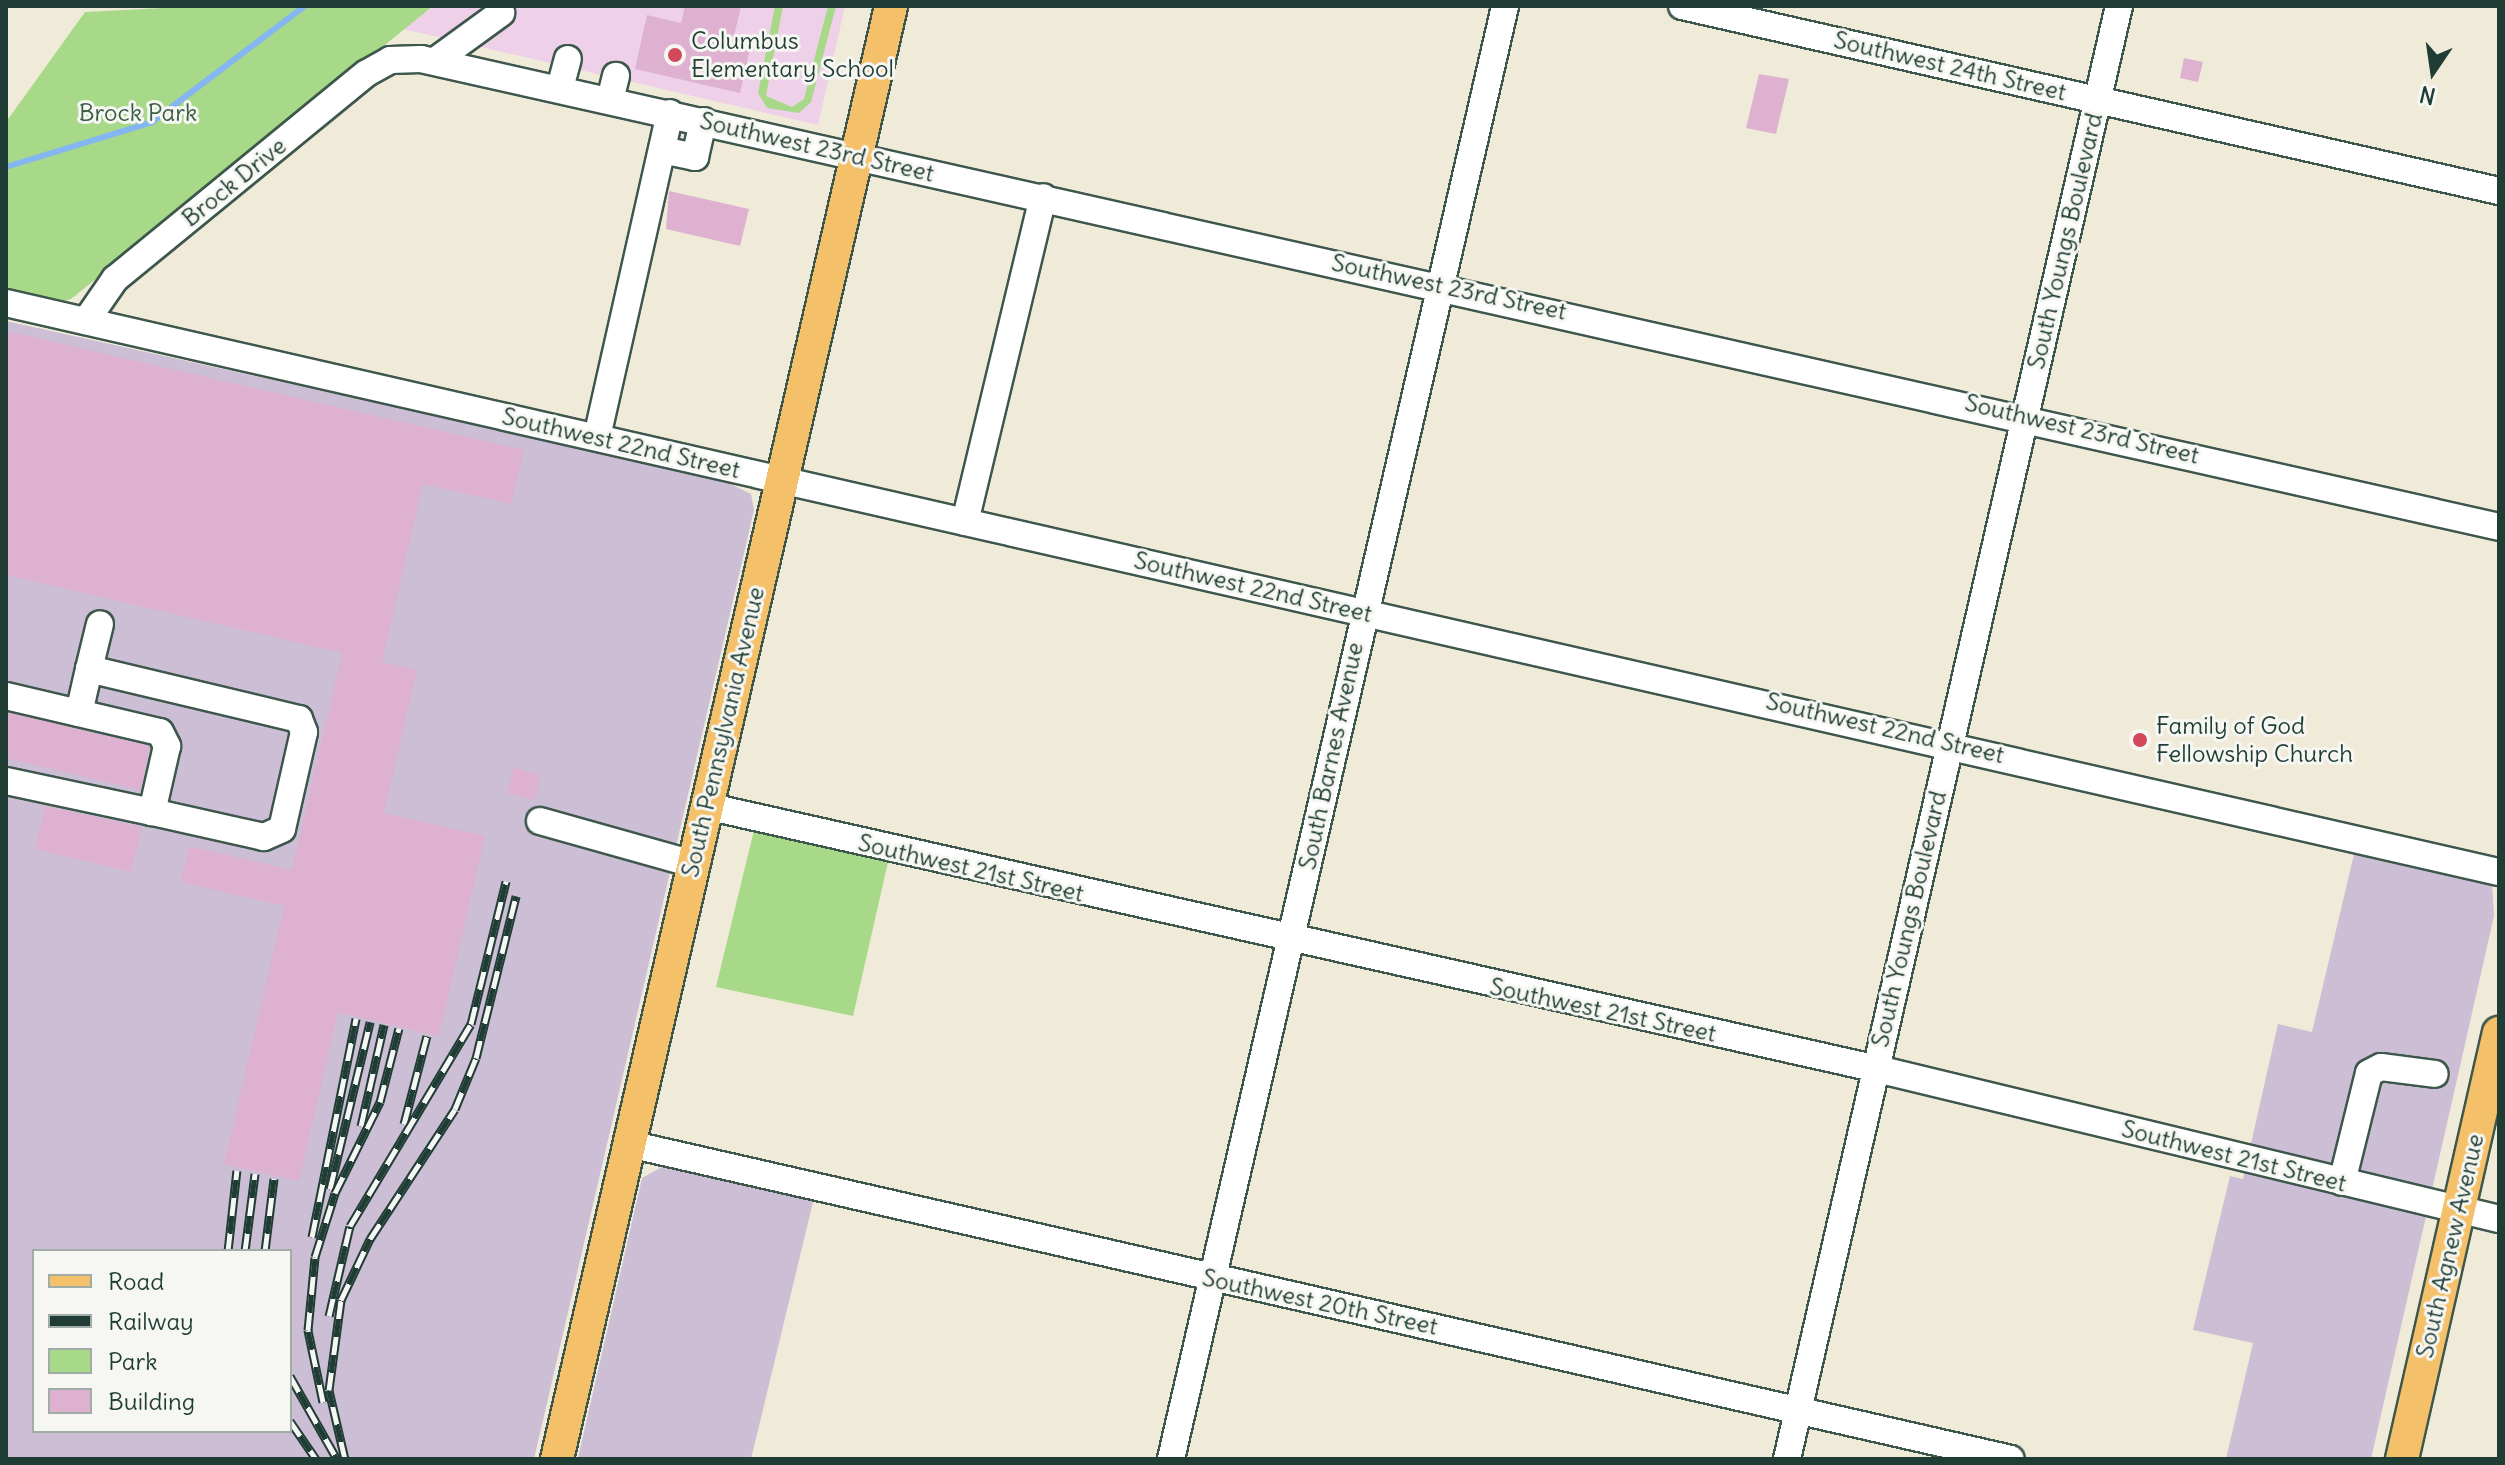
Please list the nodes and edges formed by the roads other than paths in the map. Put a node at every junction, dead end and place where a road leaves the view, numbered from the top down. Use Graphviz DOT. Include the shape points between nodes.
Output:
graph roads {
  1 [pos="891,6"];
  2 [pos="1505,6"];
  3 [pos="1682,6"];
  4 [pos="2119,6"];
  5 [pos="501,13"];
  6 [pos="398,58"];
  7 [pos="568,59"];
  8 [pos="435,61"];
  9 [pos="560,88"];
  10 [pos="2098,99"];
  11 [pos="670,113"];
  12 [pos="703,121"];
  13 [pos="662,150"];
  14 [pos="855,157"];
  15 [pos="2499,191"];
  16 [pos="1043,197"];
  17 [pos="1441,284"];
  18 [pos="6,303"];
  19 [pos="86,321"];
  20 [pos="2024,415"];
  21 [pos="597,437"];
  22 [pos="781,479"];
  23 [pos="965,522"];
  24 [pos="2499,527"];
  25 [pos="1363,612"];
  26 [pos="100,624"];
  27 [pos="89,669"];
  28 [pos="6,696"];
  29 [pos="79,713"];
  30 [pos="1951,742"];
  31 [pos="6,781"];
  32 [pos="706,806"];
  33 [pos="152,812"];
  34 [pos="540,821"];
  35 [pos="693,864"];
  36 [pos="2499,872"];
  37 [pos="1291,942"];
  38 [pos="2499,1033"];
  39 [pos="1873,1068"];
  40 [pos="2435,1074"];
  41 [pos="629,1144"];
  42 [pos="2342,1182"];
  43 [pos="2458,1211"];
  44 [pos="2499,1219"];
  45 [pos="1212,1279"];
  46 [pos="1799,1408"];
  47 [pos="557,1459"];
  48 [pos="1171,1459"];
  49 [pos="1787,1459"];
  50 [pos="2011,1459"];
  51 [pos="2402,1459"];
  1 -- 14 [label="main road, South Pennsylvania Avenue"];
  2 -- 17 [label="street, South Barnes Avenue"];
  3 -- 10 [label="street, Southwest 24th Street"];
  4 -- 10 [label="street, South Youngs Boulevard"];
  5 -- 8 [label="street"];
  6 -- 8 [label="street, Southwest 23rd Street"];
  6 -- 19 [label="street, Brock Drive" via="367,73 121,274"];
  7 -- 9 [label="street"];
  8 -- 9 [label="street, Southwest 23rd Street"];
  9 -- 11 [label="street, Southwest 23rd Street" via="613,88"];
  10 -- 15 [label="street, Southwest 24th Street"];
  10 -- 20 [label="street, South Youngs Boulevard"];
  11 -- 12 [label="street, Southwest 23rd Street"];
  11 -- 13 [label="street"];
  12 -- 13 [label="street" via="695,157"];
  12 -- 14 [label="street, Southwest 23rd Street"];
  13 -- 21 [label="street" via="612,344 613,385"];
  14 -- 16 [label="street, Southwest 23rd Street"];
  14 -- 22 [label="main road, South Pennsylvania Avenue"];
  16 -- 17 [label="street, Southwest 23rd Street"];
  16 -- 23 [label="street"];
  17 -- 20 [label="street, Southwest 23rd Street"];
  17 -- 25 [label="street, South Barnes Avenue"];
  18 -- 19 [label="street, Southwest 22nd Street"];
  19 -- 21 [label="street, Southwest 22nd Street"];
  20 -- 24 [label="street, Southwest 23rd Street"];
  20 -- 30 [label="street, South Youngs Boulevard"];
  21 -- 22 [label="street, Southwest 22nd Street"];
  22 -- 23 [label="street, Southwest 22nd Street"];
  22 -- 32 [label="main road, South Pennsylvania Avenue"];
  23 -- 25 [label="street, Southwest 22nd Street"];
  25 -- 30 [label="street, Southwest 22nd Street"];
  25 -- 37 [label="street, South Barnes Avenue"];
  26 -- 27 [label="street"];
  27 -- 29 [label="street"];
  27 -- 33 [label="street" via="299,719 304,732 282,829 264,837"];
  28 -- 29 [label="street"];
  29 -- 33 [label="street" via="160,732 167,746"];
  30 -- 36 [label="street, Southwest 22nd Street"];
  30 -- 39 [label="street, South Youngs Boulevard"];
  31 -- 33 [label="street"];
  32 -- 35 [label="main road, South Pennsylvania Avenue"];
  32 -- 37 [label="street, Southwest 21st Street"];
  34 -- 35 [label="street"];
  35 -- 41 [label="main road, South Pennsylvania Avenue"];
  37 -- 39 [label="street, Southwest 21st Street"];
  37 -- 45 [label="street, South Barnes Avenue"];
  38 -- 43 [label="main road, South Agnew Avenue"];
  39 -- 42 [label="street, Southwest 21st Street"];
  39 -- 46 [label="street, South Youngs Boulevard"];
  40 -- 42 [label="street" via="2381,1067 2369,1073"];
  41 -- 45 [label="street, Southwest 20th Street"];
  41 -- 47 [label="main road, South Pennsylvania Avenue"];
  42 -- 43 [label="street, Southwest 21st Street"];
  43 -- 44 [label="street, Southwest 21st Street"];
  43 -- 51 [label="main road, South Agnew Avenue"];
  45 -- 46 [label="street, Southwest 20th Street"];
  45 -- 48 [label="street, South Barnes Avenue"];
  46 -- 49 [label="street, South Youngs Boulevard"];
  46 -- 50 [label="street, Southwest 20th Street"];
}
